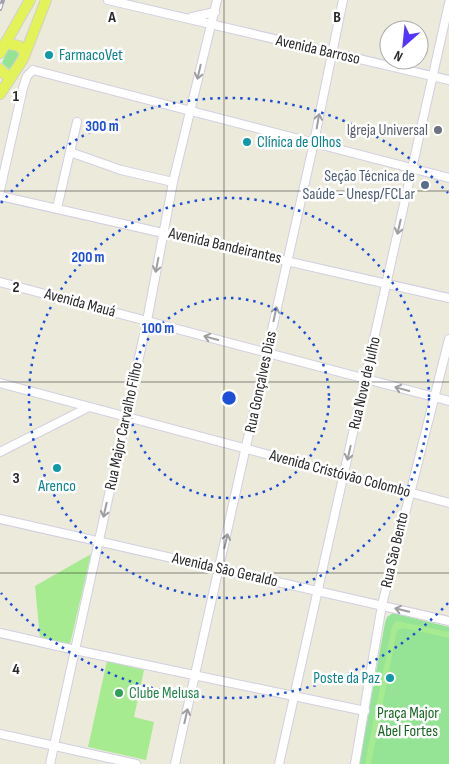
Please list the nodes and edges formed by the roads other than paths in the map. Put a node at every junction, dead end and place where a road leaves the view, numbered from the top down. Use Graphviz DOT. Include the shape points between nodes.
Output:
graph roads {
  1 [pos="30,0"];
  2 [pos="46,0"];
  3 [pos="108,0"];
  4 [pos="217,0"];
  5 [pos="342,0"];
  6 [pos="449,3"];
  7 [pos="215,12"];
  8 [pos="188,18"];
  9 [pos="212,25"];
  10 [pos="2,48"];
  11 [pos="25,52"];
  12 [pos="330,53"];
  13 [pos="0,70"];
  14 [pos="33,70"];
  15 [pos="433,76"];
  16 [pos="10,79"];
  17 [pos="449,80"];
  18 [pos="0,94"];
  19 [pos="21,94"];
  20 [pos="191,111"];
  21 [pos="77,122"];
  22 [pos="314,142"];
  23 [pos="70,152"];
  24 [pos="413,168"];
  25 [pos="449,178"];
  26 [pos="173,182"];
  27 [pos="0,190"];
  28 [pos="0,196"];
  29 [pos="57,208"];
  30 [pos="163,232"];
  31 [pos="287,260"];
  32 [pos="0,282"];
  33 [pos="386,283"];
  34 [pos="449,298"];
  35 [pos="147,321"];
  36 [pos="449,339"];
  37 [pos="267,352"];
  38 [pos="366,379"];
  39 [pos="0,383"];
  40 [pos="435,398"];
  41 [pos="449,401"];
  42 [pos="87,408"];
  43 [pos="126,418"];
  44 [pos="246,449"];
  45 [pos="0,452"];
  46 [pos="344,475"];
  47 [pos="409,492"];
  48 [pos="449,503"];
  49 [pos="0,518"];
  50 [pos="98,541"];
  51 [pos="219,569"];
  52 [pos="317,590"];
  53 [pos="382,605"];
  54 [pos="449,622"];
  55 [pos="0,633"];
  56 [pos="75,650"];
  57 [pos="195,675"];
  58 [pos="294,696"];
  59 [pos="365,710"];
  60 [pos="0,734"];
  61 [pos="54,745"];
  62 [pos="50,764"];
  63 [pos="136,764"];
  64 [pos="175,764"];
  65 [pos="279,764"];
  66 [pos="354,764"];
  1 -- 10 [label="main road"];
  2 -- 11 [label="main road"];
  3 -- 8 [label="street, Avenida Barroso"];
  4 -- 7 [label="street, Rua Major Carvalho Filho"];
  5 -- 12 [label="street, Rua Gonçalves Dias"];
  6 -- 15 [label="street, Rua Nove de Julho"];
  7 -- 8 [label="street, Avenida Barroso"];
  7 -- 9 [label="street, Rua Major Carvalho Filho"];
  8 -- 9 [label="street, Avenida Barroso"];
  9 -- 12 [label="street, Avenida Barroso"];
  9 -- 20 [label="street, Rua Major Carvalho Filho, one-way"];
  10 -- 11 [label="main road" via="19,46"];
  11 -- 14 [label="street"];
  11 -- 16 [label="main road"];
  12 -- 15 [label="street, Avenida Barroso"];
  22 -- 12 [label="street, Rua Gonçalves Dias, one-way"];
  13 -- 16 [label="main road"];
  14 -- 19 [label="street" via="26,76"];
  14 -- 20 [label="street"];
  15 -- 17 [label="street, Avenida Barroso"];
  15 -- 24 [label="street, Rua Nove de Julho"];
  16 -- 18 [label="main road"];
  16 -- 19 [label="street"];
  19 -- 27 [label="street"];
  20 -- 22 [label="street"];
  20 -- 26 [label="street, Rua Major Carvalho Filho"];
  21 -- 23 [label="street"];
  22 -- 24 [label="street"];
  22 -- 31 [label="street, Rua Gonçalves Dias"];
  23 -- 26 [label="street" via="121,170"];
  23 -- 29 [label="street"];
  24 -- 25 [label="street"];
  24 -- 33 [label="street, Rua Nove de Julho, one-way"];
  26 -- 30 [label="street, Rua Major Carvalho Filho"];
  28 -- 29 [label="street, Avenida Bandeirantes"];
  29 -- 30 [label="street, Avenida Bandeirantes"];
  30 -- 31 [label="street, Avenida Bandeirantes"];
  30 -- 35 [label="street, Rua Major Carvalho Filho, one-way"];
  31 -- 33 [label="street, Avenida Bandeirantes"];
  37 -- 31 [label="street, Rua Gonçalves Dias, one-way"];
  32 -- 35 [label="street, Avenida Mauá"];
  33 -- 34 [label="street, Avenida Bandeirantes"];
  33 -- 38 [label="street, Rua Nove de Julho"];
  37 -- 35 [label="street, Avenida Mauá, one-way"];
  35 -- 43 [label="street, Rua Major Carvalho Filho"];
  36 -- 40 [label="street, Rua São Bento"];
  37 -- 38 [label="street, Avenida Mauá"];
  37 -- 44 [label="street, Rua Gonçalves Dias"];
  40 -- 38 [label="street, Avenida Mauá, one-way"];
  38 -- 46 [label="street, Rua Nove de Julho, one-way"];
  39 -- 42 [label="street, Avenida Cristóvão Colombo"];
  40 -- 41 [label="street, Avenida Mauá"];
  40 -- 47 [label="street, Rua São Bento"];
  42 -- 43 [label="street, Avenida Cristóvão Colombo"];
  42 -- 45 [label="street"];
  43 -- 44 [label="street, Avenida Cristóvão Colombo"];
  43 -- 50 [label="street, Rua Major Carvalho Filho, one-way"];
  44 -- 46 [label="street, Avenida Cristóvão Colombo"];
  51 -- 44 [label="street, Rua Gonçalves Dias, one-way"];
  46 -- 47 [label="street, Avenida Cristóvão Colombo"];
  46 -- 52 [label="street, Rua Nove de Julho"];
  47 -- 48 [label="street, Avenida Cristóvão Colombo"];
  47 -- 53 [label="street, Rua São Bento"];
  49 -- 50 [label="street, Avenida São Geraldo"];
  50 -- 51 [label="street, Avenida São Geraldo"];
  50 -- 56 [label="street, Rua Major Carvalho Filho"];
  51 -- 52 [label="street, Avenida São Geraldo"];
  51 -- 57 [label="street, Rua Gonçalves Dias"];
  52 -- 53 [label="street, Avenida São Geraldo"];
  52 -- 58 [label="street, Rua Nove de Julho"];
  54 -- 53 [label="street, Avenida São Geraldo, one-way"];
  53 -- 59 [label="street, Rua São Bento"];
  55 -- 56 [label="street"];
  56 -- 57 [label="street"];
  56 -- 61 [label="street, Rua Major Carvalho Filho"];
  57 -- 58 [label="street"];
  64 -- 57 [label="street, Rua Gonçalves Dias, one-way"];
  58 -- 59 [label="street"];
  58 -- 65 [label="street, Rua Nove de Julho"];
  59 -- 66 [label="street, Rua São Bento"];
  60 -- 61 [label="street"];
  61 -- 62 [label="street, Rua Major Carvalho Filho"];
  61 -- 63 [label="street"];
}
